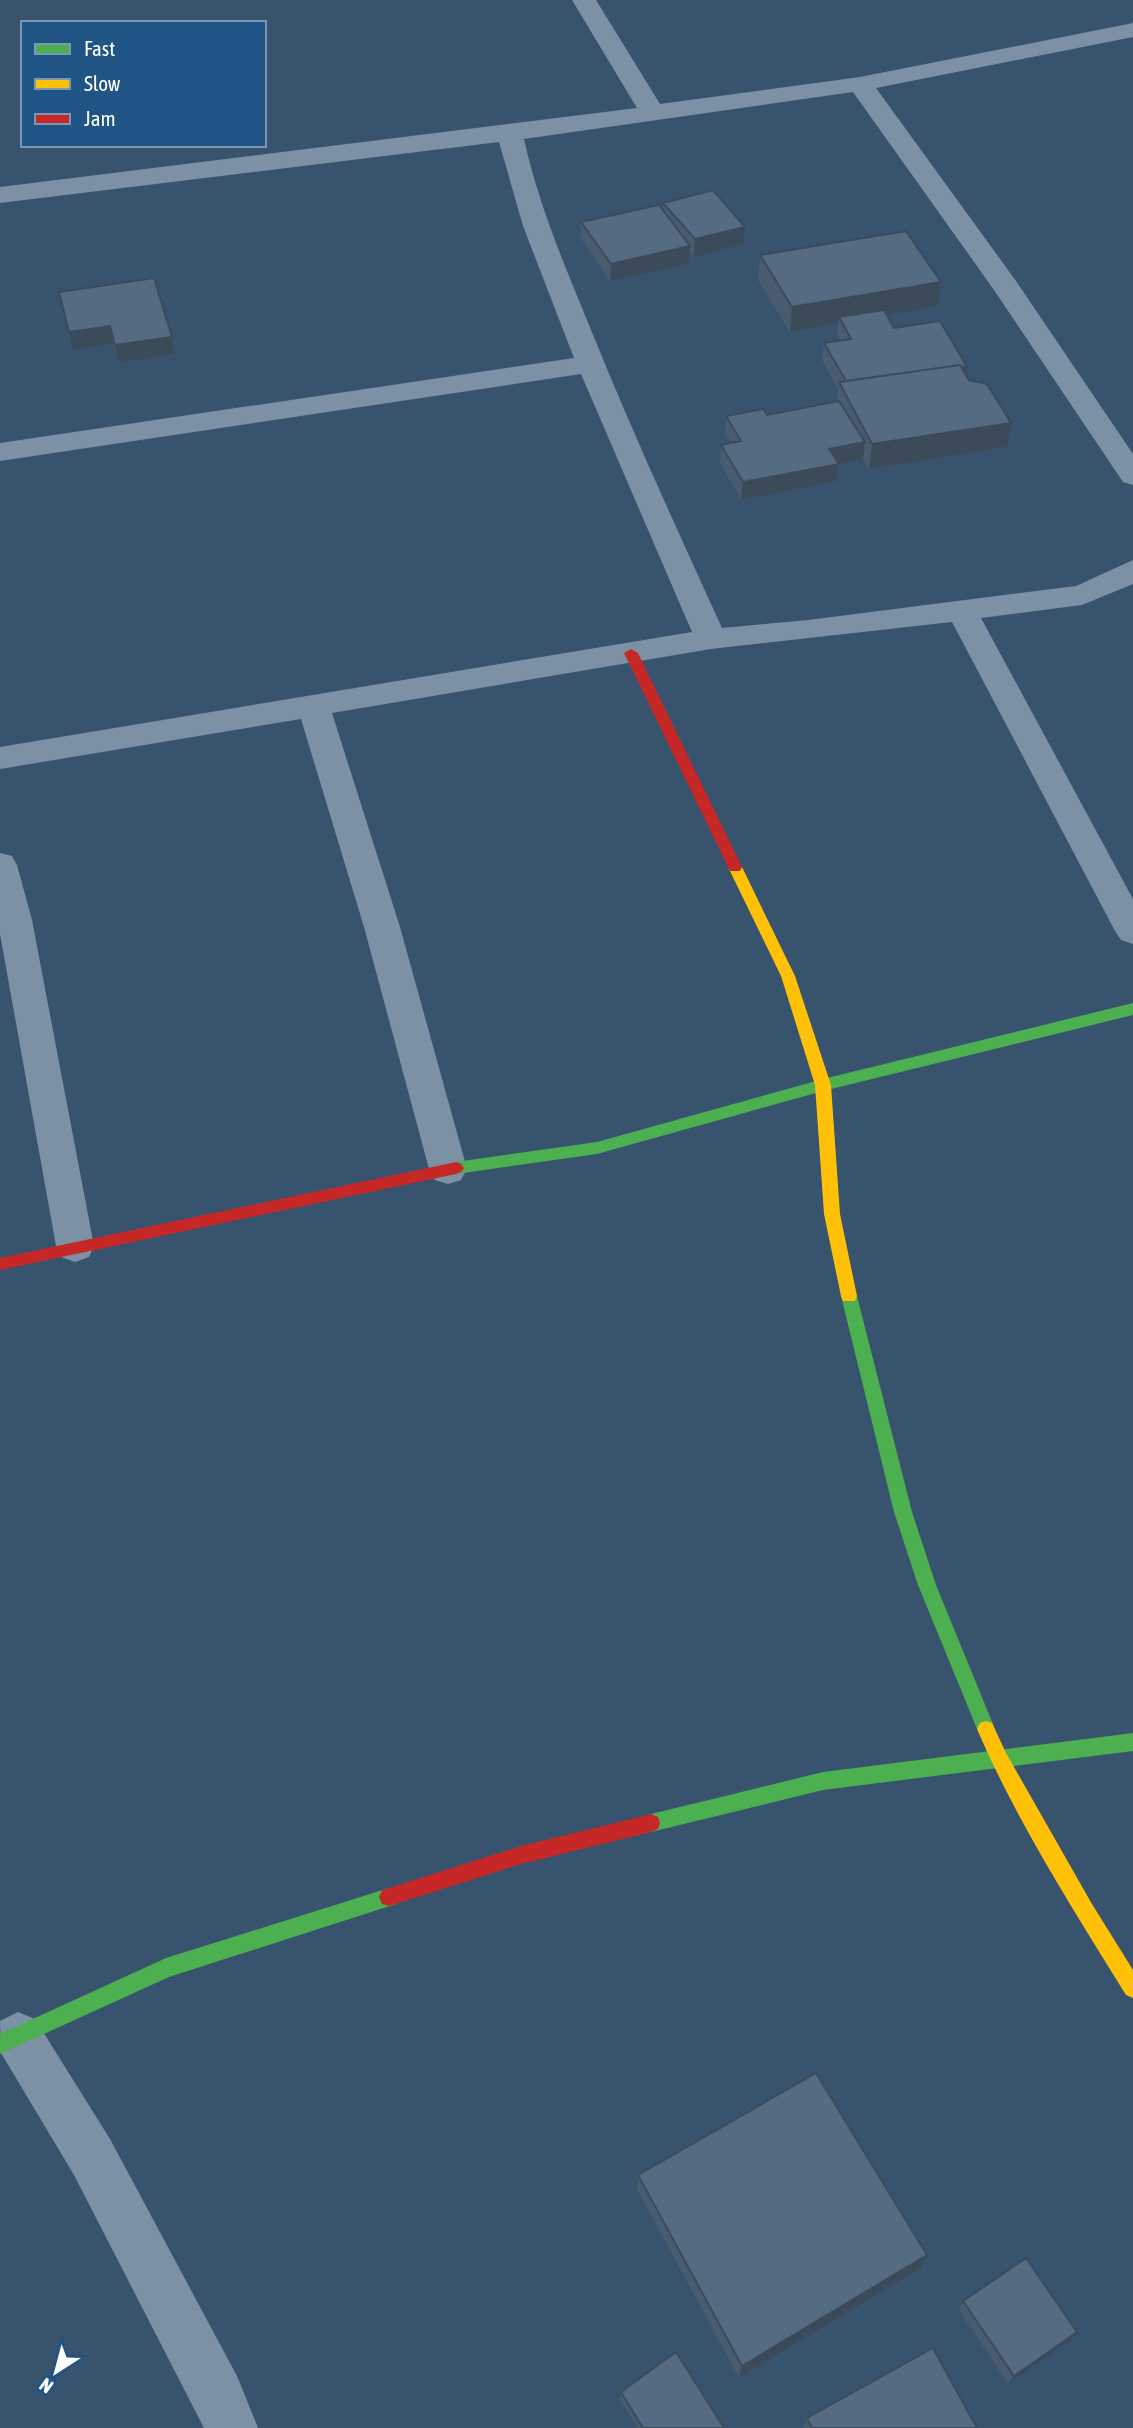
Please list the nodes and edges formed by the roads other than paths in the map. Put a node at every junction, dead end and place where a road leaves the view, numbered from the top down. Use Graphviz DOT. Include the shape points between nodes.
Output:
graph roads {
  1 [pos="584,0"];
  2 [pos="1133,30"];
  3 [pos="860,84"];
  4 [pos="652,112"];
  5 [pos="510,133"];
  6 [pos="0,195"];
  7 [pos="590,364"];
  8 [pos="0,452"];
  9 [pos="1133,475"];
  10 [pos="1133,570"];
  11 [pos="962,612"];
  12 [pos="711,639"];
  13 [pos="631,653"];
  14 [pos="313,706"];
  15 [pos="0,758"];
  16 [pos="0,865"];
  17 [pos="1133,931"];
  18 [pos="1133,1009"];
  19 [pos="823,1085"];
  20 [pos="448,1169"];
  21 [pos="75,1246"];
  22 [pos="0,1264"];
  23 [pos="1133,1742"];
  24 [pos="999,1759"];
  25 [pos="1133,1988"];
  26 [pos="9,2040"];
  27 [pos="231,2428"];
  1 -- 4 [label="street"];
  2 -- 3 [label="street"];
  3 -- 4 [label="street"];
  3 -- 9 [label="street"];
  4 -- 5 [label="street"];
  5 -- 6 [label="street"];
  5 -- 7 [label="street" via="528,206"];
  7 -- 8 [label="street"];
  7 -- 12 [label="street"];
  10 -- 11 [label="street" via="1082,595"];
  11 -- 12 [label="street"];
  11 -- 17 [label="street"];
  12 -- 13 [label="street"];
  13 -- 14 [label="street"];
  13 -- 19 [label="street" via="788,976"];
  14 -- 15 [label="street"];
  14 -- 20 [label="street" via="382,927"];
  16 -- 21 [label="street" via="15,920"];
  18 -- 19 [label="street"];
  19 -- 20 [label="street" via="597,1148"];
  19 -- 24 [label="street" via="832,1214 903,1512 927,1585"];
  20 -- 21 [label="street"];
  21 -- 22 [label="street"];
  23 -- 24 [label="street"];
  24 -- 25 [label="street"];
  24 -- 26 [label="street" via="824,1781 521,1855 166,1968"];
  26 -- 27 [label="street" via="92,2157"];
}
